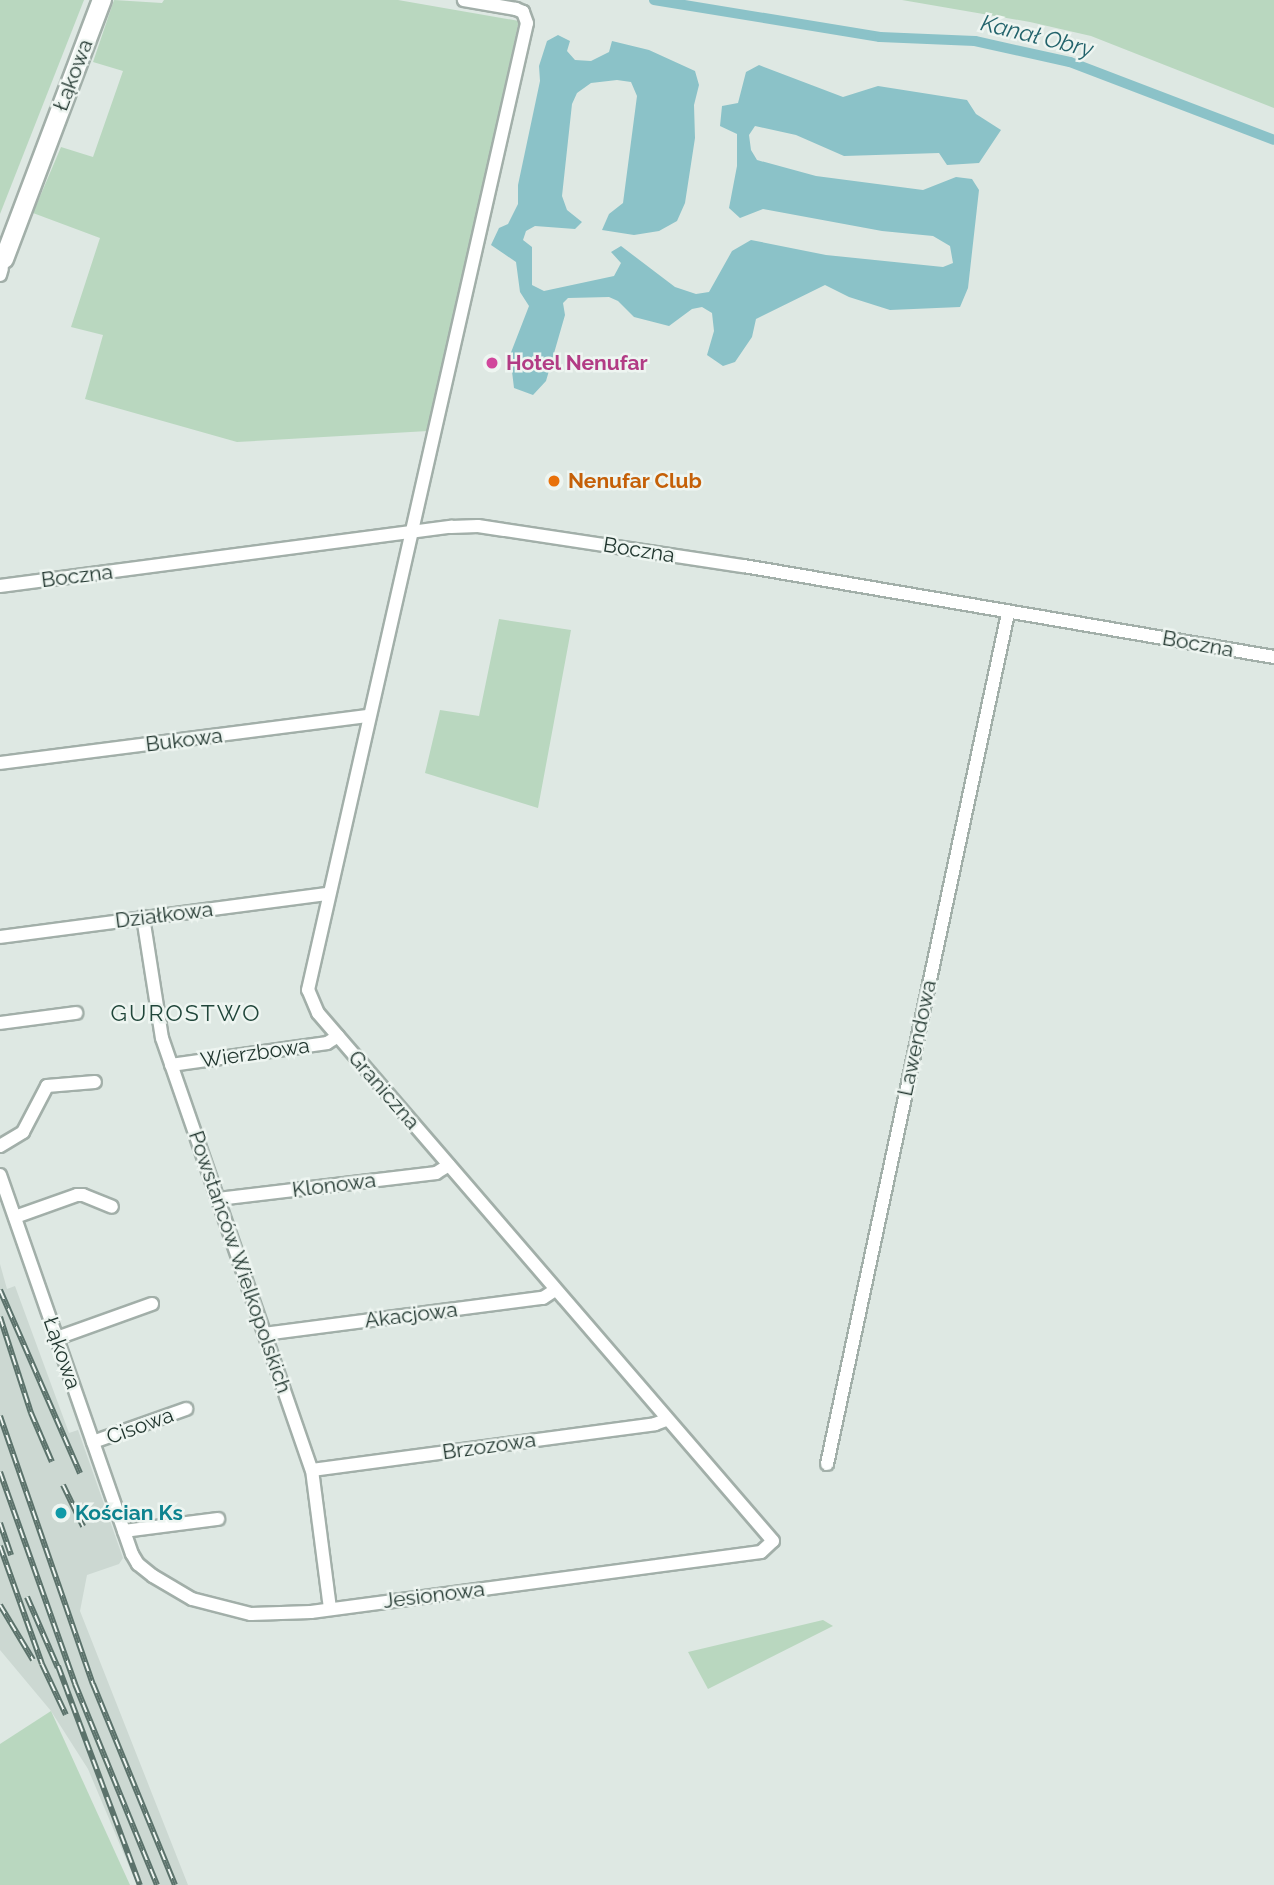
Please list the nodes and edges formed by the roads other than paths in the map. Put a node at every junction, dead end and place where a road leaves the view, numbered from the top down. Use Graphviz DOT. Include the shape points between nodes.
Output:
graph roads {
  1 [pos="102,0"];
  2 [pos="464,0"];
  3 [pos="45,150"];
  4 [pos="0,236"];
  5 [pos="1,265"];
  6 [pos="410,532"];
  7 [pos="0,586"];
  8 [pos="1008,612"];
  9 [pos="1274,657"];
  10 [pos="369,716"];
  11 [pos="0,763"];
  12 [pos="328,894"];
  13 [pos="143,917"];
  14 [pos="0,937"];
  15 [pos="76,1013"];
  16 [pos="0,1023"];
  17 [pos="338,1036"];
  18 [pos="171,1065"];
  19 [pos="95,1082"];
  20 [pos="0,1146"];
  21 [pos="449,1165"];
  22 [pos="0,1175"];
  23 [pos="218,1199"];
  24 [pos="112,1208"];
  25 [pos="15,1217"];
  26 [pos="555,1290"];
  27 [pos="152,1304"];
  28 [pos="264,1334"];
  29 [pos="57,1338"];
  30 [pos="186,1409"];
  31 [pos="666,1420"];
  32 [pos="93,1442"];
  33 [pos="827,1464"];
  34 [pos="312,1470"];
  35 [pos="218,1519"];
  36 [pos="124,1531"];
  37 [pos="773,1541"];
  38 [pos="330,1609"];
  1 -- 3 [label="street, Łąkowa"];
  2 -- 6 [label="street, Graniczna" via="516,9 523,12 527,23"];
  3 -- 4 [label="street, Łąkowa" via="25,180"];
  3 -- 5 [label="street, Łąkowa"];
  6 -- 7 [label="street, Boczna"];
  6 -- 8 [label="street, Boczna" via="478,526 514,530"];
  6 -- 10 [label="street, Graniczna"];
  8 -- 9 [label="street, Boczna"];
  8 -- 33 [label="street, Lawendowa"];
  10 -- 11 [label="street, Bukowa"];
  10 -- 12 [label="street, Graniczna"];
  12 -- 13 [label="street, Działkowa"];
  12 -- 17 [label="street, Graniczna" via="308,990 318,1013"];
  13 -- 14 [label="street, Działkowa"];
  13 -- 18 [label="street, Powstańców Wielkopolskich" via="155,1006"];
  15 -- 16 [label="street"];
  17 -- 18 [label="street, Wierzbowa" via="327,1043"];
  17 -- 21 [label="street, Graniczna"];
  18 -- 23 [label="street, Powstańców Wielkopolskich"];
  19 -- 20 [label="street" via="47,1086 23,1132"];
  21 -- 23 [label="street, Klonowa" via="436,1173"];
  21 -- 26 [label="street, Graniczna"];
  22 -- 25 [label="street, Łąkowa"];
  23 -- 28 [label="street, Powstańców Wielkopolskich"];
  24 -- 25 [label="street" via="77,1195"];
  25 -- 29 [label="street, Łąkowa"];
  26 -- 28 [label="street, Akacjowa" via="543,1298"];
  26 -- 31 [label="street, Graniczna"];
  27 -- 29 [label="street"];
  28 -- 34 [label="street, Powstańców Wielkopolskich"];
  29 -- 32 [label="street, Łąkowa"];
  30 -- 32 [label="street, Cisowa"];
  31 -- 34 [label="street, Brzozowa"];
  31 -- 37 [label="street, Graniczna"];
  32 -- 36 [label="street, Łąkowa"];
  34 -- 38 [label="street, Powstańców Wielkopolskich"];
  35 -- 36 [label="street"];
  36 -- 38 [label="street, Jesionowa" via="138,1564 192,1599 251,1614"];
  37 -- 38 [label="street, Jesionowa" via="761,1552"];
}
